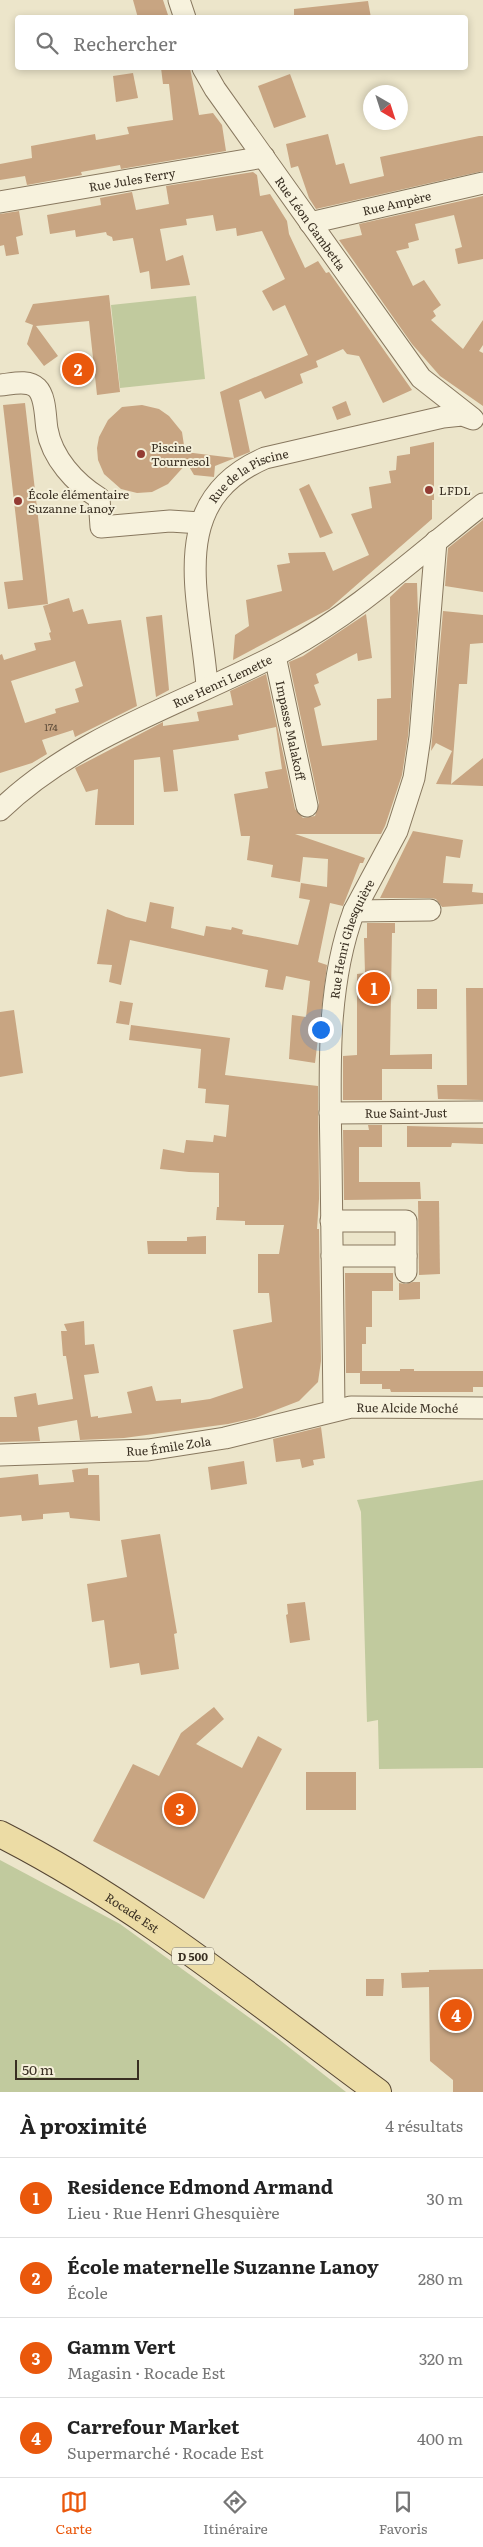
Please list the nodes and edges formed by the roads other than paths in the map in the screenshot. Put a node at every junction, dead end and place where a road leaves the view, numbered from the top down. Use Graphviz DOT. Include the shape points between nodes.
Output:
graph roads {
  1 [pos="179,0"];
  2 [pos="184,15"];
  3 [pos="204,70"];
  4 [pos="264,157"];
  5 [pos="483,183"];
  6 [pos="0,202"];
  7 [pos="310,223"];
  8 [pos="421,378"];
  9 [pos="0,385"];
  10 [pos="478,421"];
  11 [pos="416,422"];
  12 [pos="483,504"];
  13 [pos="201,522"];
  14 [pos="436,541"];
  15 [pos="275,656"];
  16 [pos="207,686"];
  17 [pos="307,806"];
  18 [pos="0,810"];
  19 [pos="430,910"];
  20 [pos="354,911"];
  21 [pos="483,1112"];
  22 [pos="330,1113"];
  23 [pos="332,1221"];
  24 [pos="332,1256"];
  25 [pos="483,1408"];
  26 [pos="334,1410"];
  27 [pos="0,1455"];
  28 [pos="0,1834"];
  29 [pos="378,2092"];
  1 -- 2 [label="street"];
  3 -- 4 [label="street, Rue Léon Gambetta"];
  4 -- 6 [label="street, Rue Jules Ferry"];
  4 -- 7 [label="street, Rue Léon Gambetta"];
  5 -- 7 [label="street, Rue Ampère"];
  7 -- 8 [label="street, Rue Léon Gambetta"];
  8 -- 10 [label="street, Rue Léon Gambetta"];
  8 -- 11 [label="street, Rue Léon Gambetta" via="428,402"];
  9 -- 13 [label="street" via="26,383 38,388 54,450 72,476 99,498 101,527 170,521"];
  10 -- 11 [label="street, Rue de la Piscine" via="454,416"];
  11 -- 13 [label="street, Rue de la Piscine" via="255,462 224,484"];
  12 -- 14 [label="street, Rue Henri Lemette"];
  13 -- 16 [label="street, Rue de la Piscine" via="194,566"];
  14 -- 15 [label="street, Rue Henri Lemette" via="345,612"];
  14 -- 20 [label="street, Rue Henri Ghesquière" via="414,778 397,831"];
  15 -- 16 [label="street, Rue Henri Lemette"];
  15 -- 17 [label="street, Impasse Malakoff"];
  16 -- 18 [label="street, Rue Henri Lemette" via="67,758"];
  19 -- 20 [label="street"];
  20 -- 22 [label="street, Rue Henri Ghesquière" via="343,944 334,1008"];
  21 -- 22 [label="street, Rue Saint-Just"];
  22 -- 23 [label="street, Rue Henri Ghesquière"];
  23 -- 24 [label="street, Rue Henri Ghesquière"];
  23 -- 24 [label="street" via="406,1221 406,1264"];
  24 -- 26 [label="street, Rue Henri Ghesquière"];
  25 -- 26 [label="street, Rue Alcide Moché" via="362,1406"];
  26 -- 27 [label="street, Rue Émile Zola" via="225,1438 148,1450"];
  28 -- 29 [label="main road, Rocade Est / D 500" via="74,1874 126,1908"];
}
